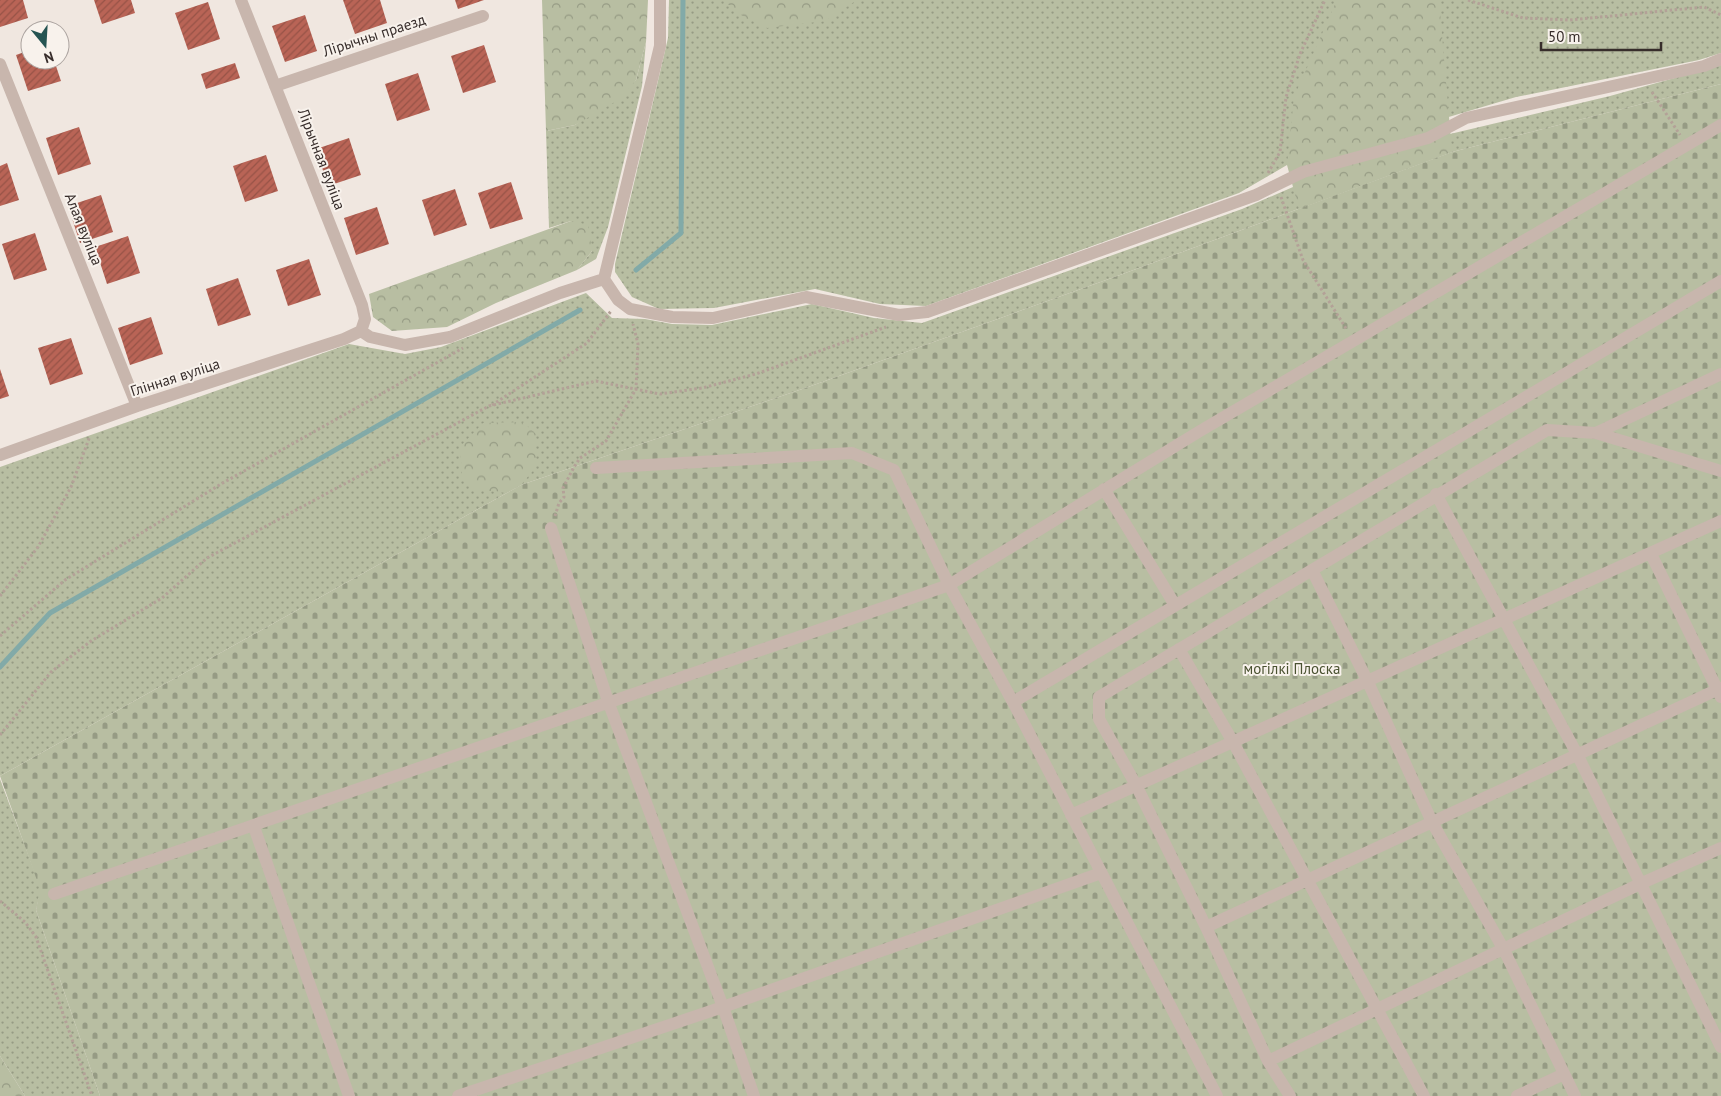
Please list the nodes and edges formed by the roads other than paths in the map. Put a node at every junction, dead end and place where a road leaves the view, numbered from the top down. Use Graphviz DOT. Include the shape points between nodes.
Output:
graph roads {
  1 [pos="240,0"];
  2 [pos="660,0"];
  3 [pos="483,16"];
  4 [pos="1721,59"];
  5 [pos="0,64"];
  6 [pos="276,86"];
  7 [pos="1721,125"];
  8 [pos="604,279"];
  9 [pos="1721,281"];
  10 [pos="360,331"];
  11 [pos="1721,374"];
  12 [pos="137,406"];
  13 [pos="1596,432"];
  14 [pos="0,455"];
  15 [pos="596,468"];
  16 [pos="1721,471"];
  17 [pos="1104,490"];
  18 [pos="1436,494"];
  19 [pos="1721,520"];
  20 [pos="551,528"];
  21 [pos="1651,554"];
  22 [pos="1312,570"];
  23 [pos="949,585"];
  24 [pos="1174,605"];
  25 [pos="1504,618"];
  26 [pos="1179,649"];
  27 [pos="1367,680"];
  28 [pos="1720,691"];
  29 [pos="1013,702"];
  30 [pos="609,704"];
  31 [pos="1233,742"];
  32 [pos="1577,754"];
  33 [pos="1136,786"];
  34 [pos="1071,816"];
  35 [pos="1432,822"];
  36 [pos="254,827"];
  37 [pos="1721,848"];
  38 [pos="1101,873"];
  39 [pos="1308,880"];
  40 [pos="1642,883"];
  41 [pos="54,894"];
  42 [pos="1206,927"];
  43 [pos="1504,950"];
  44 [pos="723,1007"];
  45 [pos="1377,1010"];
  46 [pos="1721,1047"];
  47 [pos="1268,1061"];
  48 [pos="1564,1074"];
  49 [pos="348,1096"];
  50 [pos="458,1096"];
  51 [pos="754,1096"];
  52 [pos="1217,1096"];
  53 [pos="1290,1096"];
  54 [pos="1424,1096"];
  55 [pos="1517,1096"];
  56 [pos="1575,1096"];
  1 -- 6 [label="street, Лірычная вуліца"];
  2 -- 8 [label="street" via="660,46"];
  3 -- 6 [label="street, Лірычны праезд"];
  4 -- 8 [label="street" via="1704,66 1466,118 1428,138 1303,172 1256,195 927,312 899,315 806,296 713,318 672,316 630,309 618,300"];
  5 -- 12 [label="street, Алая вуліца"];
  6 -- 10 [label="street, Лірычная вуліца" via="362,305 365,319"];
  7 -- 17 [label="street"];
  8 -- 10 [label="street" via="450,337 405,345 370,337"];
  9 -- 24 [label="street"];
  10 -- 12 [label="street, Глінная вуліца"];
  11 -- 13 [label="street"];
  12 -- 14 [label="street, Глінная вуліца"];
  13 -- 16 [label="street"];
  13 -- 18 [label="street" via="1547,430"];
  15 -- 23 [label="street" via="852,453 894,470"];
  17 -- 23 [label="street"];
  17 -- 24 [label="street"];
  18 -- 22 [label="street"];
  18 -- 25 [label="street"];
  19 -- 21 [label="street"];
  20 -- 30 [label="street"];
  21 -- 25 [label="street"];
  21 -- 28 [label="street"];
  22 -- 26 [label="street"];
  22 -- 27 [label="street"];
  23 -- 29 [label="street"];
  23 -- 30 [label="street"];
  24 -- 29 [label="street"];
  25 -- 27 [label="street"];
  25 -- 32 [label="street"];
  26 -- 31 [label="street"];
  26 -- 33 [label="street" via="1099,697 1099,719"];
  27 -- 31 [label="street"];
  27 -- 35 [label="street"];
  28 -- 32 [label="street"];
  29 -- 34 [label="street"];
  30 -- 36 [label="street"];
  30 -- 44 [label="street"];
  31 -- 33 [label="street"];
  31 -- 39 [label="street"];
  32 -- 35 [label="street"];
  32 -- 40 [label="street"];
  33 -- 34 [label="street"];
  33 -- 42 [label="street"];
  34 -- 38 [label="street"];
  35 -- 39 [label="street"];
  35 -- 43 [label="street"];
  36 -- 41 [label="street"];
  36 -- 49 [label="street"];
  37 -- 40 [label="street"];
  38 -- 44 [label="street"];
  38 -- 52 [label="street"];
  39 -- 42 [label="street"];
  39 -- 45 [label="street"];
  40 -- 43 [label="street"];
  40 -- 46 [label="street"];
  42 -- 47 [label="street"];
  43 -- 45 [label="street"];
  43 -- 48 [label="street"];
  44 -- 50 [label="street"];
  44 -- 51 [label="street"];
  45 -- 47 [label="street"];
  45 -- 54 [label="street"];
  47 -- 53 [label="street"];
  48 -- 55 [label="street"];
  48 -- 56 [label="street"];
}
